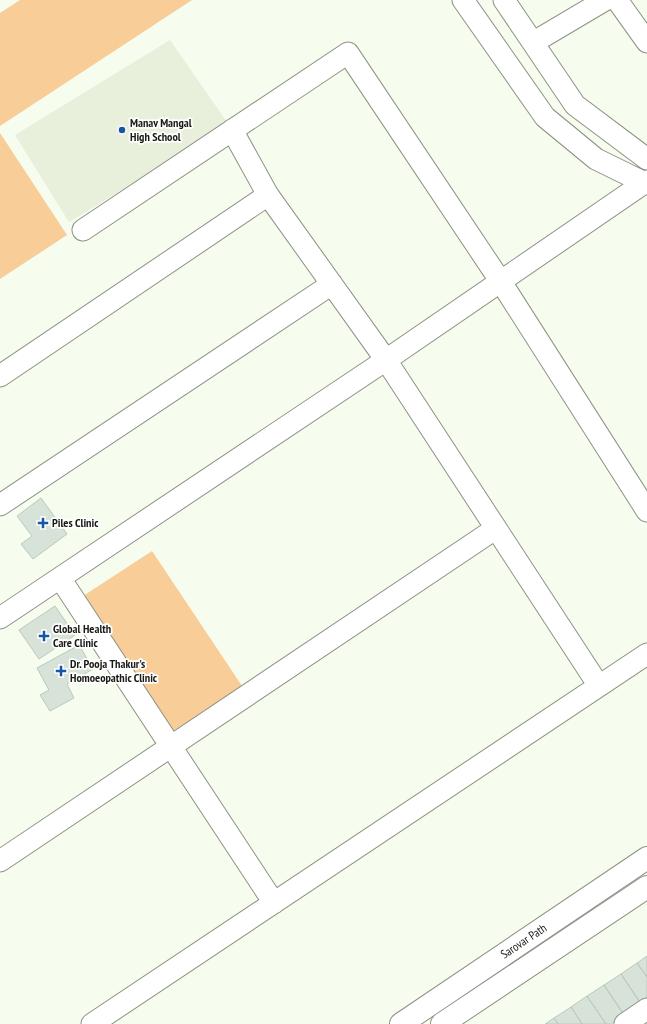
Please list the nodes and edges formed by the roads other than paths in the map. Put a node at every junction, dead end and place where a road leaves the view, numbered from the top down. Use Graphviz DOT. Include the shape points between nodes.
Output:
graph roads {
  1 [pos="463,0"];
  2 [pos="504,0"];
  3 [pos="605,0"];
  4 [pos="617,0"];
  5 [pos="534,42"];
  6 [pos="647,42"];
  7 [pos="232,130"];
  8 [pos="647,159"];
  9 [pos="646,182"];
  10 [pos="268,195"];
  11 [pos="83,230"];
  12 [pos="501,282"];
  13 [pos="332,284"];
  14 [pos="386,360"];
  15 [pos="0,376"];
  16 [pos="0,505"];
  17 [pos="647,511"];
  18 [pos="495,530"];
  19 [pos="60,578"];
  20 [pos="0,618"];
  21 [pos="647,654"];
  22 [pos="598,686"];
  23 [pos="170,747"];
  24 [pos="647,858"];
  25 [pos="0,862"];
  26 [pos="647,887"];
  27 [pos="274,903"];
  28 [pos="647,1009"];
  29 [pos="92,1024"];
  30 [pos="401,1024"];
  31 [pos="442,1024"];
  32 [pos="625,1024"];
  1 -- 9 [label="street" via="545,117 596,159"];
  2 -- 5 [label="street"];
  3 -- 5 [label="street"];
  4 -- 6 [label="street"];
  5 -- 8 [label="street" via="575,105"];
  7 -- 10 [label="street"];
  7 -- 11 [label="street"];
  7 -- 12 [label="street" via="348,53"];
  9 -- 12 [label="street"];
  10 -- 13 [label="street"];
  10 -- 15 [label="street"];
  12 -- 14 [label="street"];
  12 -- 17 [label="street"];
  13 -- 14 [label="street"];
  13 -- 16 [label="street"];
  14 -- 18 [label="street"];
  14 -- 19 [label="street"];
  18 -- 22 [label="street"];
  18 -- 23 [label="street"];
  19 -- 20 [label="street"];
  19 -- 23 [label="street"];
  21 -- 22 [label="street"];
  22 -- 27 [label="street"];
  23 -- 25 [label="street"];
  23 -- 27 [label="street"];
  24 -- 30 [label="main road, Sarovar Path"];
  26 -- 31 [label="main road, Sarovar Path"];
  27 -- 29 [label="street"];
  28 -- 32 [label="street"];
}
